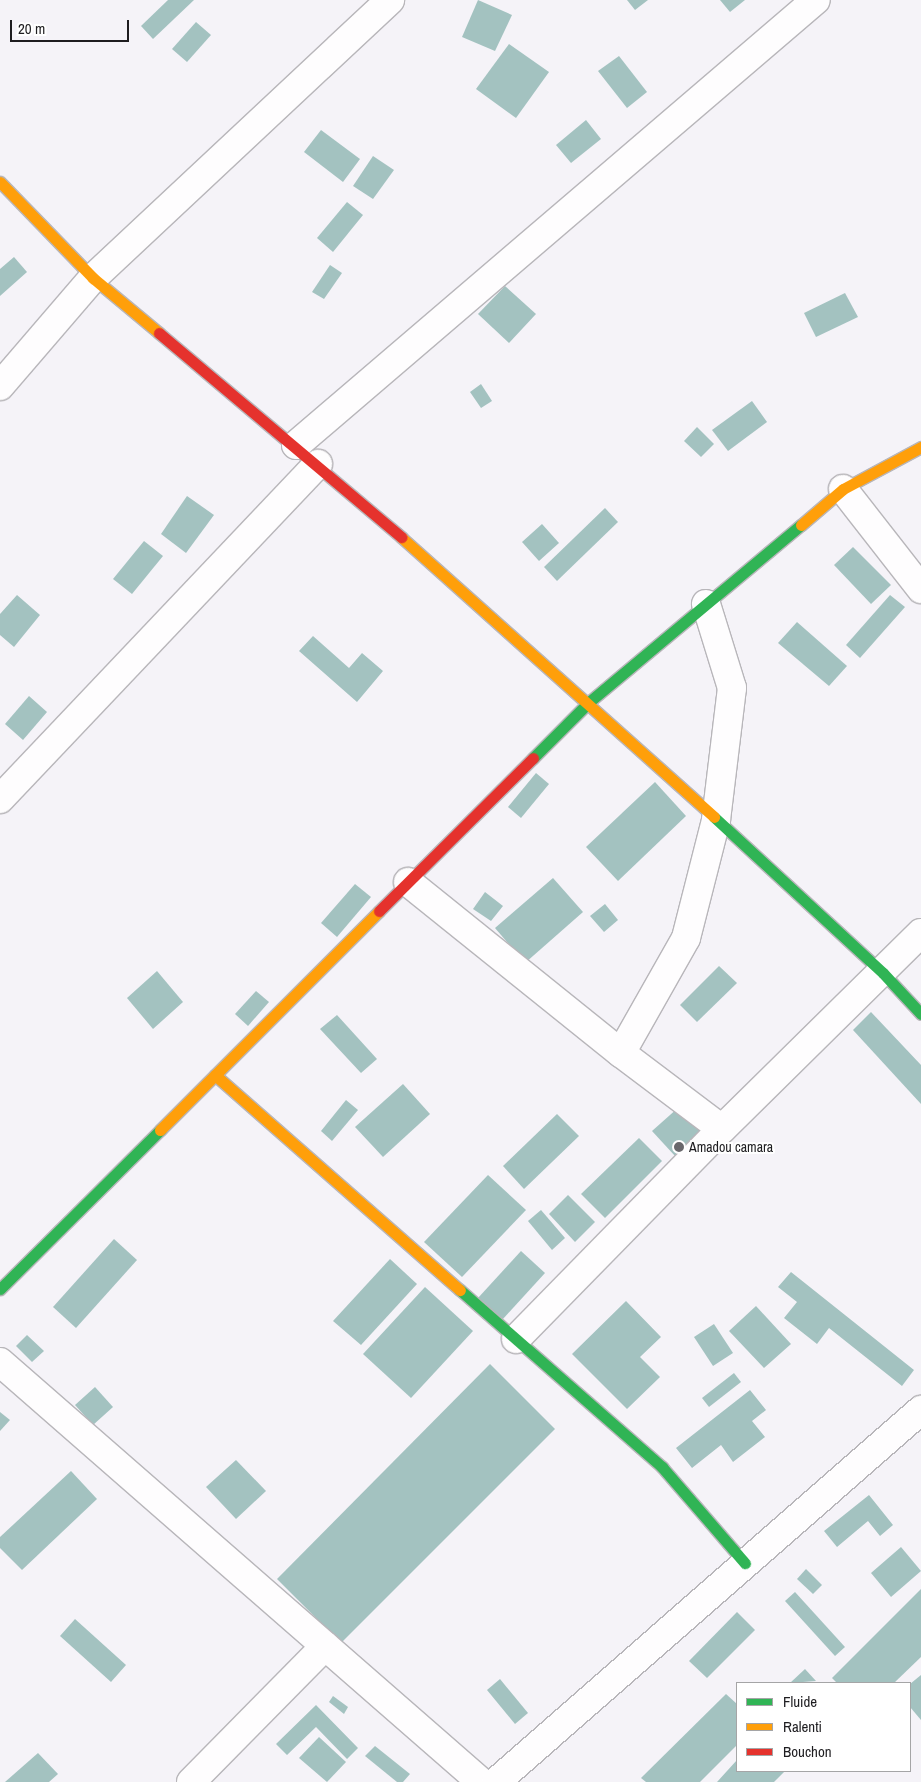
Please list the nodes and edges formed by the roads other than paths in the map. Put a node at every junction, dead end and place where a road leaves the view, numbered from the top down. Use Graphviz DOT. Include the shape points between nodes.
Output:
graph roads {
  1 [pos="390,0"];
  2 [pos="816,0"];
  3 [pos="0,182"];
  4 [pos="93,278"];
  5 [pos="0,386"];
  6 [pos="296,445"];
  7 [pos="921,448"];
  8 [pos="318,464"];
  9 [pos="844,489"];
  10 [pos="921,589"];
  11 [pos="706,604"];
  12 [pos="589,702"];
  13 [pos="0,799"];
  14 [pos="716,820"];
  15 [pos="408,882"];
  16 [pos="921,934"];
  17 [pos="883,973"];
  18 [pos="921,1014"];
  19 [pos="621,1053"];
  20 [pos="215,1075"];
  21 [pos="722,1129"];
  22 [pos="0,1289"];
  23 [pos="516,1338"];
  24 [pos="0,1362"];
  25 [pos="921,1410"];
  26 [pos="745,1563"];
  27 [pos="325,1646"];
  28 [pos="191,1782"];
  29 [pos="481,1782"];
  30 [pos="496,1782"];
  1 -- 4 [label="street"];
  2 -- 6 [label="street"];
  3 -- 4 [label="street"];
  4 -- 5 [label="street"];
  4 -- 6 [label="street"];
  6 -- 8 [label="street"];
  7 -- 9 [label="street"];
  8 -- 12 [label="street"];
  8 -- 13 [label="street"];
  9 -- 10 [label="street"];
  9 -- 11 [label="street"];
  11 -- 12 [label="street"];
  11 -- 14 [label="street" via="732,688"];
  12 -- 14 [label="street"];
  12 -- 15 [label="street"];
  14 -- 17 [label="street"];
  14 -- 19 [label="street" via="686,938"];
  15 -- 19 [label="street"];
  15 -- 20 [label="street"];
  16 -- 17 [label="street"];
  17 -- 18 [label="street"];
  17 -- 21 [label="street"];
  19 -- 21 [label="street"];
  20 -- 22 [label="street"];
  20 -- 23 [label="street"];
  21 -- 23 [label="street"];
  23 -- 26 [label="street" via="662,1467"];
  24 -- 27 [label="street"];
  25 -- 26 [label="street"];
  26 -- 30 [label="street"];
  27 -- 28 [label="street"];
  27 -- 29 [label="street"];
}
